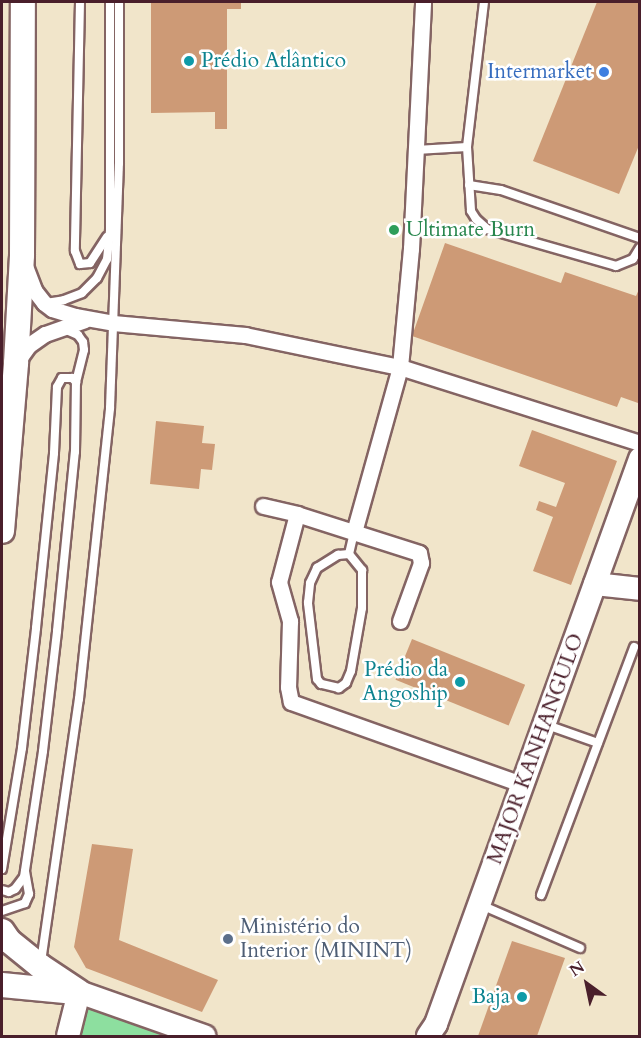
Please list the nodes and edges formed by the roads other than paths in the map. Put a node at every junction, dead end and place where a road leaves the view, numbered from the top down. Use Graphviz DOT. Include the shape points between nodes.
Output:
graph roads {
  1 [pos="22,2"];
  2 [pos="80,2"];
  3 [pos="110,2"];
  4 [pos="119,2"];
  5 [pos="423,2"];
  6 [pos="484,2"];
  7 [pos="467,147"];
  8 [pos="416,150"];
  9 [pos="469,185"];
  10 [pos="110,230"];
  11 [pos="639,238"];
  12 [pos="639,248"];
  13 [pos="22,255"];
  14 [pos="44,303"];
  15 [pos="91,319"];
  16 [pos="113,323"];
  17 [pos="58,327"];
  18 [pos="16,363"];
  19 [pos="400,367"];
  20 [pos="76,382"];
  21 [pos="639,443"];
  22 [pos="639,459"];
  23 [pos="263,506"];
  24 [pos="297,514"];
  25 [pos="2,531"];
  26 [pos="354,532"];
  27 [pos="349,554"];
  28 [pos="595,584"];
  29 [pos="639,590"];
  30 [pos="400,621"];
  31 [pos="634,647"];
  32 [pos="545,724"];
  33 [pos="598,743"];
  34 [pos="524,785"];
  35 [pos="2,869"];
  36 [pos="25,870"];
  37 [pos="2,890"];
  38 [pos="541,895"];
  39 [pos="480,905"];
  40 [pos="2,911"];
  41 [pos="2,931"];
  42 [pos="580,948"];
  43 [pos="40,966"];
  44 [pos="2,985"];
  45 [pos="79,992"];
  46 [pos="434,1032"];
  47 [pos="68,1036"];
  48 [pos="204,1036"];
  1 -- 13 [label="main road"];
  2 -- 10 [label="lane" via="75,252 80,264 90,263"];
  3 -- 10 [label="lane"];
  4 -- 16 [label="lane" via="119,163"];
  5 -- 8 [label="street"];
  6 -- 7 [label="lane"];
  7 -- 8 [label="lane"];
  7 -- 9 [label="lane"];
  8 -- 19 [label="street"];
  9 -- 11 [label="lane" via="501,190"];
  9 -- 12 [label="lane" via="471,211 487,229 616,266 633,259"];
  10 -- 14 [label="lane" via="107,259 97,278 82,292"];
  13 -- 14 [label="street" via="34,290"];
  13 -- 18 [label="main road"];
  14 -- 15 [label="street" via="52,309"];
  15 -- 16 [label="street"];
  15 -- 17 [label="street"];
  16 -- 19 [label="street" via="245,335"];
  16 -- 43 [label="lane" via="110,408 79,699"];
  17 -- 18 [label="street" via="29,345"];
  17 -- 20 [label="lane" via="78,335 83,342"];
  18 -- 25 [label="main road"];
  19 -- 21 [label="street"];
  19 -- 26 [label="street"];
  20 -- 35 [label="lane" via="62,378 57,387 35,639"];
  20 -- 36 [label="lane" via="69,525"];
  22 -- 28 [label="street, MAJOR KANHANGULO"];
  23 -- 24 [label="street"];
  24 -- 26 [label="street"];
  24 -- 34 [label="street" via="279,582 290,621 291,702"];
  26 -- 27 [label="lane"];
  26 -- 30 [label="street" via="419,553 422,558"];
  27 -- 27 [label="lane" via="338,555 317,568 310,583 308,603 317,679 321,684 339,687 346,683 351,671 362,608 362,570"];
  28 -- 29 [label="street"];
  28 -- 32 [label="street, MAJOR KANHANGULO"];
  31 -- 33 [label="lane"];
  32 -- 33 [label="lane"];
  32 -- 34 [label="street, MAJOR KANHANGULO"];
  33 -- 38 [label="lane"];
  34 -- 39 [label="street, MAJOR KANHANGULO"];
  36 -- 37 [label="lane" via="15,889"];
  36 -- 40 [label="lane" via="29,894 25,903"];
  39 -- 42 [label="lane"];
  39 -- 46 [label="street, MAJOR KANHANGULO"];
  41 -- 43 [label="main road"];
  43 -- 45 [label="main road"];
  44 -- 45 [label="main road"];
  45 -- 47 [label="street"];
  45 -- 48 [label="street"];
}
